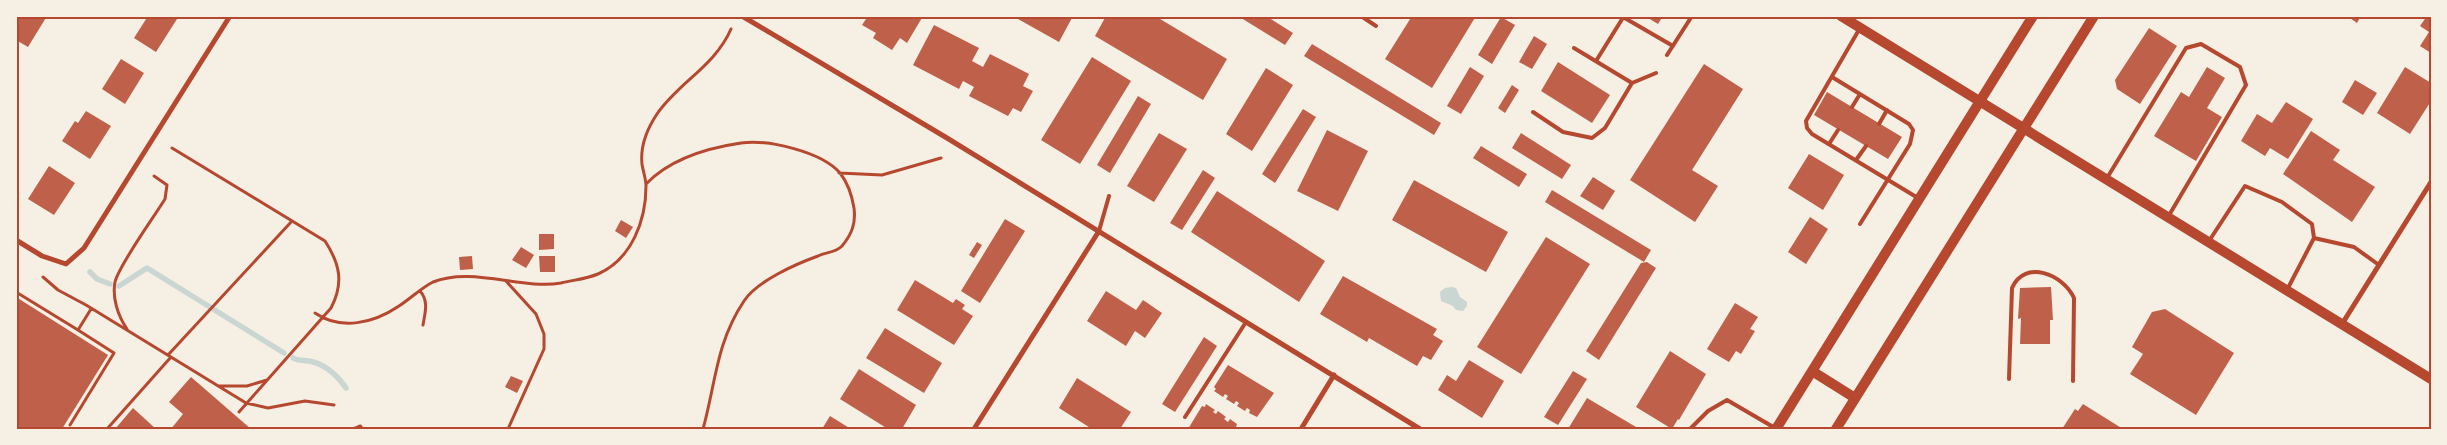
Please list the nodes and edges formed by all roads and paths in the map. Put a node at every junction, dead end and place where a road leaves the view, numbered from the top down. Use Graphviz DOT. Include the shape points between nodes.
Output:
graph roads {
  1 [pos="230,16"];
  2 [pos="742,16"];
  3 [pos="1361,16"];
  4 [pos="1692,16"];
  5 [pos="1841,16"];
  6 [pos="2033,16"];
  7 [pos="2094,16"];
  8 [pos="1624,17"];
  9 [pos="1376,26"];
  10 [pos="1860,28"];
  11 [pos="730,29"];
  12 [pos="1673,46"];
  13 [pos="1574,48"];
  14 [pos="1667,55"];
  15 [pos="1596,62"];
  16 [pos="1656,74"];
  17 [pos="1832,77"];
  18 [pos="1632,84"];
  19 [pos="1860,94"];
  20 [pos="1980,101"];
  21 [pos="1852,107"];
  22 [pos="1887,110"];
  23 [pos="1533,112"];
  24 [pos="1879,124"];
  25 [pos="2024,127"];
  26 [pos="1838,130"];
  27 [pos="1829,144"];
  28 [pos="1866,146"];
  29 [pos="172,148"];
  30 [pos="941,158"];
  31 [pos="1856,160"];
  32 [pos="839,172"];
  33 [pos="154,176"];
  34 [pos="2106,178"];
  35 [pos="1887,179"];
  36 [pos="2431,182"];
  37 [pos="646,184"];
  38 [pos="1109,196"];
  39 [pos="1919,198"];
  40 [pos="2168,216"];
  41 [pos="292,220"];
  42 [pos="1860,224"];
  43 [pos="1099,231"];
  44 [pos="2314,238"];
  45 [pos="16,240"];
  46 [pos="2209,241"];
  47 [pos="2379,265"];
  48 [pos="43,277"];
  49 [pos="506,281"];
  50 [pos="2287,290"];
  51 [pos="420,291"];
  52 [pos="16,292"];
  53 [pos="91,309"];
  54 [pos="315,313"];
  55 [pos="322,318"];
  56 [pos="1246,322"];
  57 [pos="2342,324"];
  58 [pos="423,325"];
  59 [pos="78,330"];
  60 [pos="128,331"];
  61 [pos="170,356"];
  62 [pos="1812,371"];
  63 [pos="1334,376"];
  64 [pos="2009,379"];
  65 [pos="2431,379"];
  66 [pos="267,380"];
  67 [pos="2074,382"];
  68 [pos="218,386"];
  69 [pos="1855,398"];
  70 [pos="246,403"];
  71 [pos="334,406"];
  72 [pos="239,412"];
  73 [pos="1185,417"];
  74 [pos="70,425"];
  75 [pos="1776,428"];
  76 [pos="107,429"];
  77 [pos="508,429"];
  78 [pos="703,429"];
  79 [pos="974,429"];
  80 [pos="1301,429"];
  81 [pos="1420,429"];
  82 [pos="1690,429"];
  83 [pos="1836,429"];
  1 -- 45 [label="street" via="84,248 66,264 42,256"];
  2 -- 43 [label="street"];
  3 -- 9 [label="lane"];
  4 -- 12 [label="lane"];
  5 -- 10 [label="main road"];
  6 -- 20 [label="main road"];
  7 -- 25 [label="main road"];
  8 -- 12 [label="lane"];
  8 -- 15 [label="lane"];
  10 -- 17 [label="lane"];
  10 -- 20 [label="main road"];
  11 -- 37 [label="path" via="717,52 657,114 644,138 642,150"];
  12 -- 14 [label="lane"];
  13 -- 15 [label="lane"];
  15 -- 18 [label="lane"];
  16 -- 18 [label="lane"];
  17 -- 19 [label="lane"];
  17 -- 27 [label="lane" via="1806,121 1812,134"];
  18 -- 23 [label="lane" via="1605,128 1592,138 1563,132"];
  19 -- 21 [label="lane"];
  19 -- 22 [label="lane"];
  20 -- 25 [label="main road"];
  20 -- 39 [label="main road"];
  22 -- 24 [label="lane"];
  22 -- 35 [label="lane" via="1914,130 1910,144"];
  25 -- 34 [label="main road"];
  25 -- 69 [label="main road"];
  26 -- 27 [label="lane"];
  27 -- 31 [label="lane"];
  28 -- 31 [label="lane"];
  29 -- 41 [label="path"];
  30 -- 32 [label="path" via="882,175"];
  31 -- 35 [label="lane"];
  32 -- 37 [label="path" via="824,160 793,150 767,143 744,142 719,146 673,163"];
  32 -- 78 [label="path" via="852,198 855,218 851,233 840,248 766,282 745,300 719,353"];
  33 -- 60 [label="path" via="167,185 165,199 115,282 114,299 120,320"];
  34 -- 40 [label="main road"];
  34 -- 40 [label="lane" via="2186,48 2201,44 2240,67 2246,85"];
  35 -- 39 [label="lane"];
  35 -- 42 [label="lane"];
  36 -- 47 [label="street"];
  37 -- 49 [label="path" via="640,228 616,261 599,274 558,284"];
  38 -- 43 [label="lane"];
  39 -- 62 [label="main road"];
  40 -- 46 [label="main road"];
  41 -- 55 [label="path" via="325,241 339,272 337,296"];
  41 -- 61 [label="path"];
  43 -- 56 [label="street"];
  43 -- 79 [label="street"];
  44 -- 46 [label="lane" via="2312,224 2282,202 2245,186"];
  44 -- 47 [label="lane" via="2354,247"];
  44 -- 50 [label="lane"];
  46 -- 50 [label="main road"];
  47 -- 57 [label="street"];
  48 -- 53 [label="path"];
  49 -- 51 [label="path" via="474,276 452,278 434,282"];
  49 -- 77 [label="path" via="536,314 544,334 544,349"];
  50 -- 57 [label="main road"];
  51 -- 55 [label="path" via="376,319 341,324"];
  51 -- 58 [label="path" via="425,296"];
  52 -- 59 [label="path"];
  53 -- 59 [label="path"];
  53 -- 60 [label="path"];
  54 -- 55 [label="path"];
  55 -- 66 [label="path"];
  56 -- 63 [label="street"];
  56 -- 73 [label="lane"];
  57 -- 65 [label="main road"];
  59 -- 74 [label="path" via="114,353"];
  60 -- 61 [label="path"];
  61 -- 68 [label="path"];
  61 -- 76 [label="path"];
  62 -- 69 [label="main road"];
  62 -- 75 [label="main road"];
  63 -- 80 [label="street"];
  63 -- 81 [label="street"];
  64 -- 67 [label="lane" via="2012,288 2017,278 2033,273 2059,279 2074,298"];
  66 -- 68 [label="path" via="247,386"];
  66 -- 70 [label="path"];
  68 -- 70 [label="path"];
  69 -- 83 [label="main road"];
  70 -- 71 [label="path" via="268,408 305,401"];
  70 -- 72 [label="path"];
  75 -- 82 [label="lane" via="1727,400 1708,411"];
}
